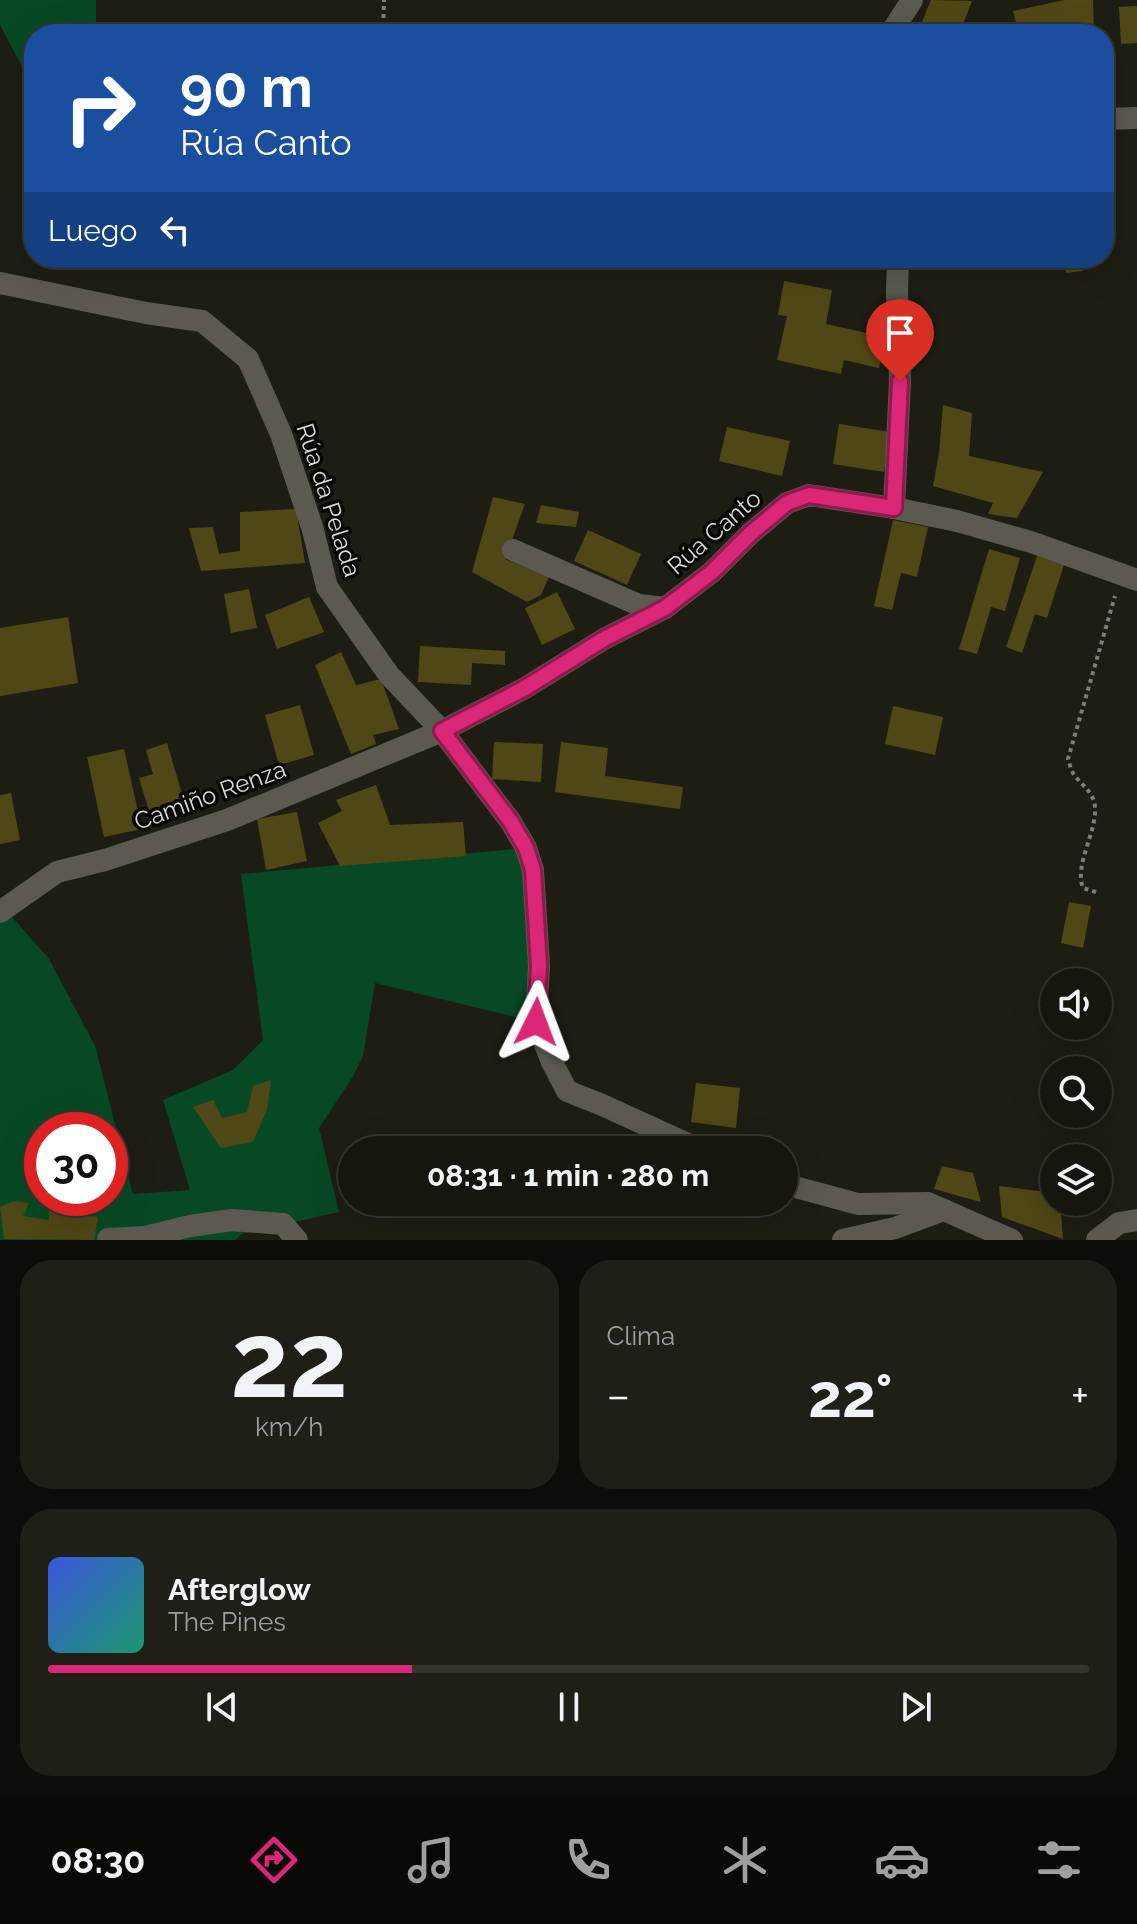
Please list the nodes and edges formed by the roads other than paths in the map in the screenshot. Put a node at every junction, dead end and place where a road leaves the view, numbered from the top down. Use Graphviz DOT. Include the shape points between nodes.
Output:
graph roads {
  1 [pos="912,0"];
  2 [pos="897,24"];
  3 [pos="1137,118"];
  4 [pos="1114,119"];
  5 [pos="898,268"];
  6 [pos="0,283"];
  7 [pos="894,508"];
  8 [pos="513,550"];
  9 [pos="1129,577"];
  10 [pos="665,608"];
  11 [pos="442,731"];
  12 [pos="0,912"];
  13 [pos="670,1136"];
  14 [pos="798,1188"];
  15 [pos="944,1210"];
  16 [pos="1137,1220"];
  17 [pos="108,1239"];
  18 [pos="297,1240"];
  19 [pos="843,1240"];
  20 [pos="1012,1240"];
  21 [pos="1097,1240"];
  1 -- 2 [label="street"];
  3 -- 4 [label="street"];
  5 -- 7 [label="street" via="900,381"];
  6 -- 11 [label="street, Rúa da Pelada" via="202,321 248,359 281,434 327,587 389,675"];
  7 -- 9 [label="street, Rúa Canto" via="1031,542"];
  7 -- 10 [label="street, Rúa Canto" via="809,495 787,503"];
  8 -- 10 [label="street" via="639,605"];
  10 -- 11 [label="street, Rúa Canto"];
  11 -- 12 [label="street, Camiño Renza" via="227,820 57,872"];
  11 -- 13 [label="street, Rúa da Pelada" via="526,848 533,870 539,966 536,1022 567,1091"];
  14 -- 15 [label="street" via="858,1204 928,1203"];
  15 -- 19 [label="street"];
  15 -- 20 [label="street"];
  16 -- 21 [label="street" via="1119,1223"];
  17 -- 18 [label="street" via="232,1220 283,1224"];
}
